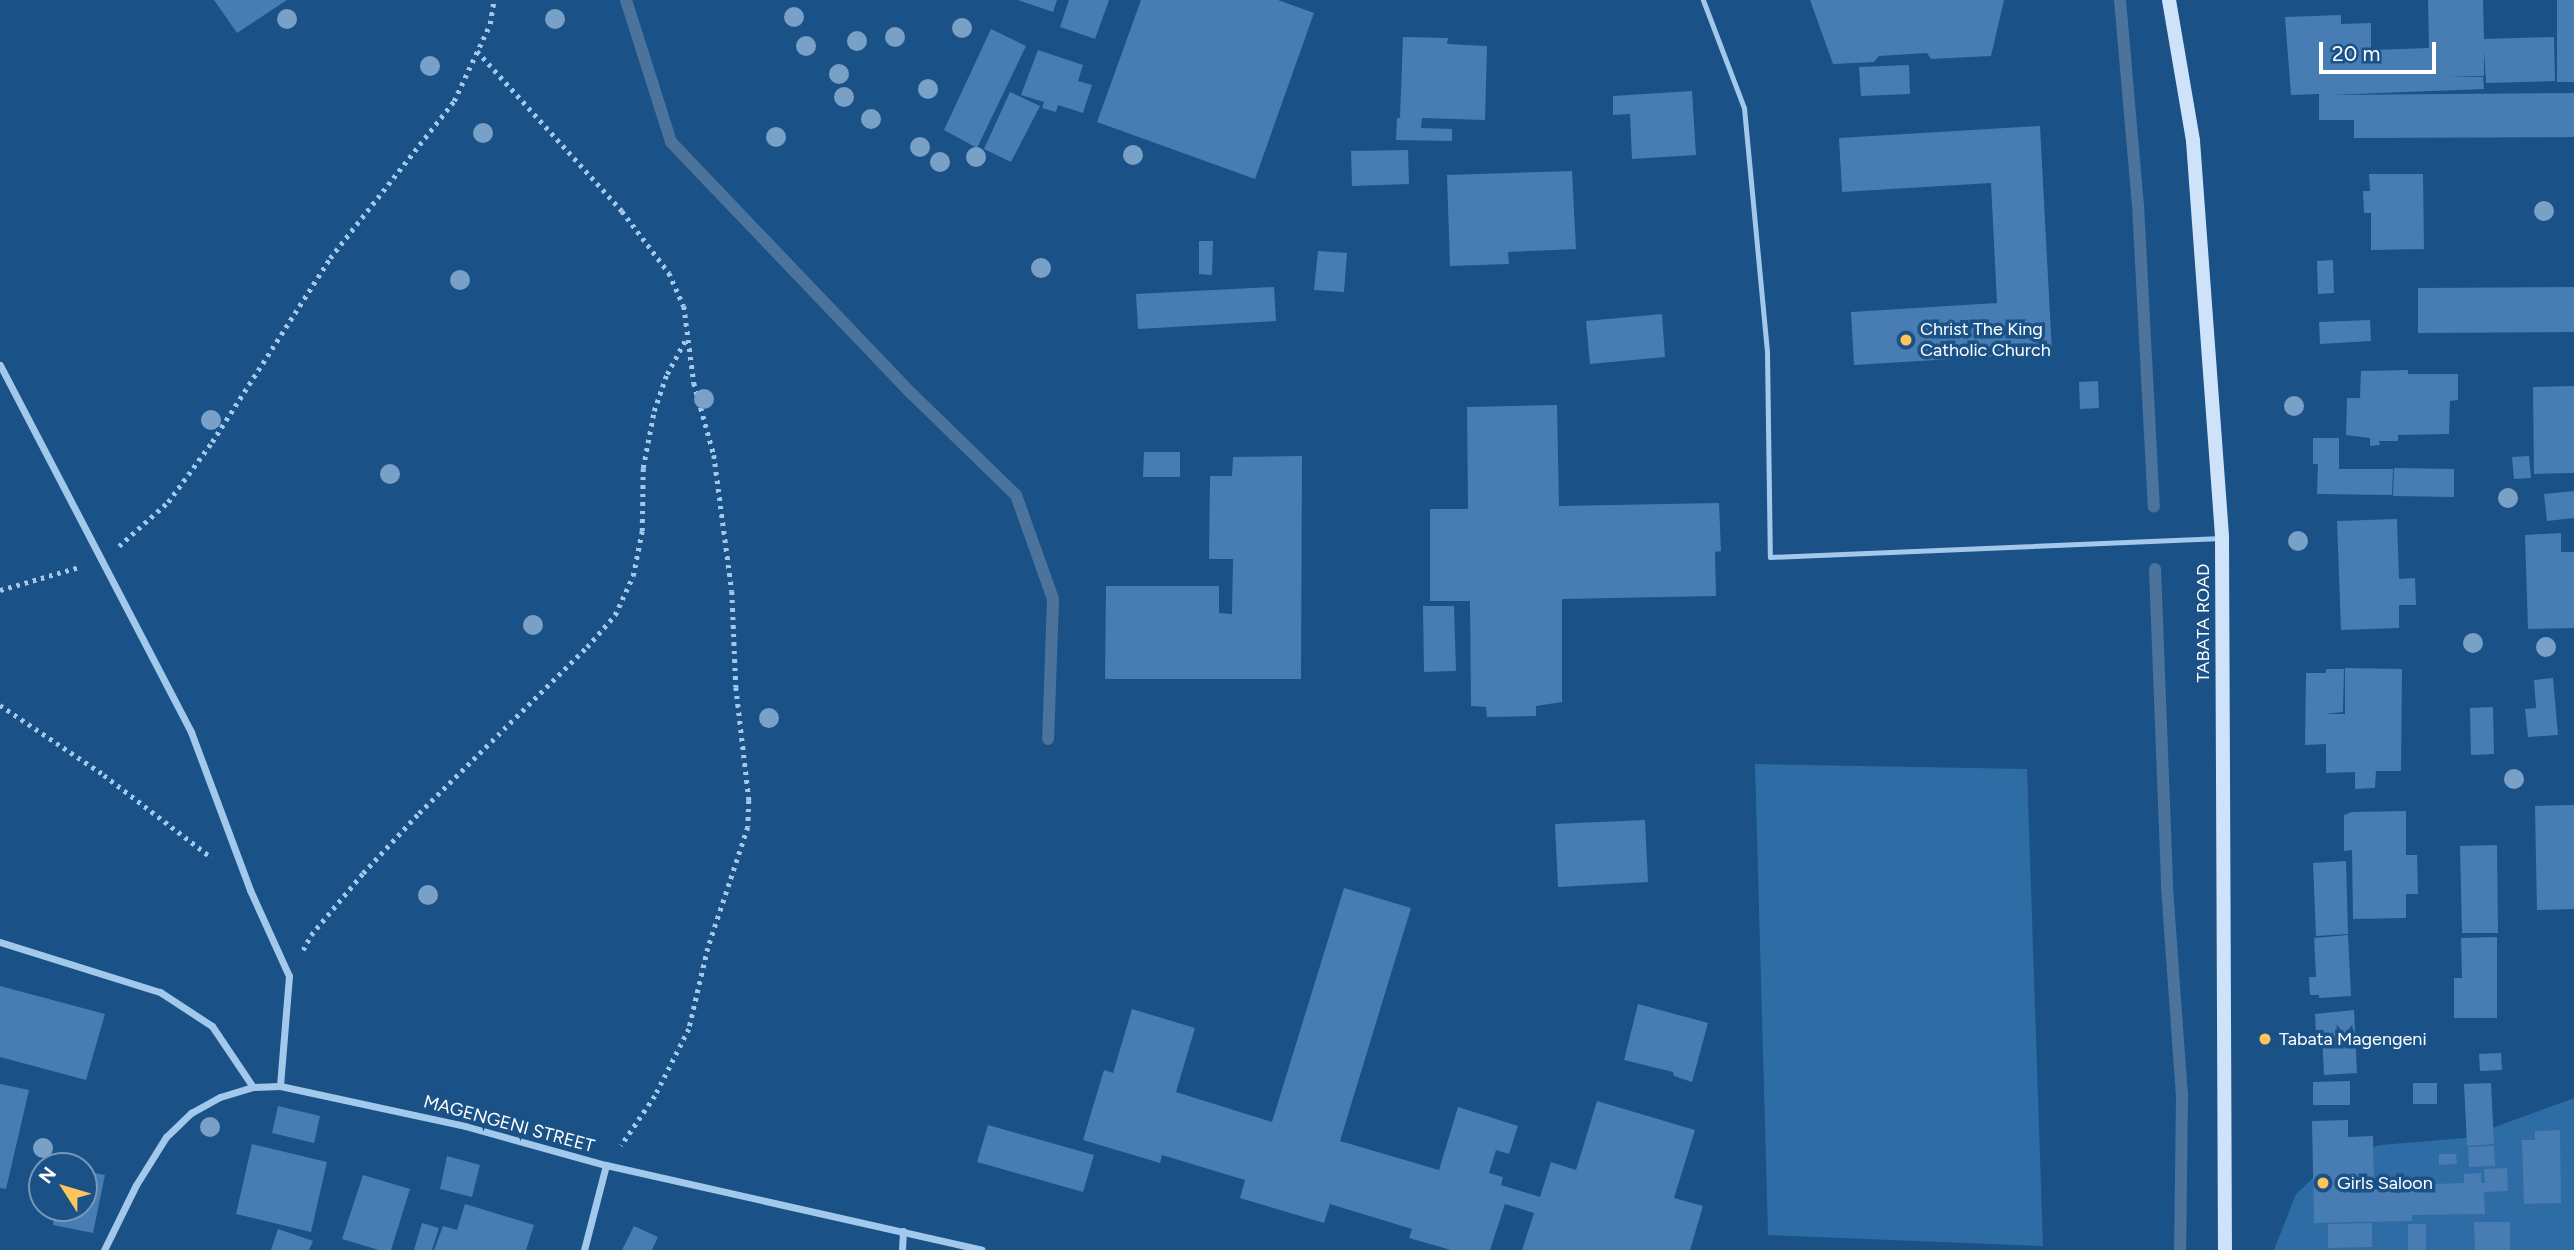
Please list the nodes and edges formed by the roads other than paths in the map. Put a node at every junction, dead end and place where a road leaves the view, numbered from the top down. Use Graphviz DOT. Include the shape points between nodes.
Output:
graph roads {
  1 [pos="1703,0"];
  2 [pos="2169,0"];
  3 [pos="0,365"];
  4 [pos="2222,538"];
  5 [pos="0,942"];
  6 [pos="280,1086"];
  7 [pos="253,1087"];
  8 [pos="606,1165"];
  9 [pos="903,1231"];
  10 [pos="104,1250"];
  11 [pos="584,1250"];
  12 [pos="902,1250"];
  13 [pos="982,1250"];
  14 [pos="2225,1250"];
  1 -- 4 [label="lane" via="1744,108 1768,352 1770,557"];
  2 -- 4 [label="main road, TABATA ROAD" via="2193,141"];
  3 -- 6 [label="street" via="191,732 250,890 289,976"];
  4 -- 14 [label="main road, TABATA ROAD"];
  5 -- 7 [label="street" via="160,992 212,1026"];
  6 -- 7 [label="street, MAGENGENI STREET"];
  6 -- 8 [label="street, MAGENGENI STREET" via="465,1126"];
  7 -- 10 [label="street, MAGENGENI STREET" via="220,1097 191,1114 166,1137"];
  8 -- 9 [label="street, MAGENGENI STREET"];
  8 -- 11 [label="street"];
  9 -- 12 [label="street"];
  9 -- 13 [label="street, MAGENGENI STREET"];
}
